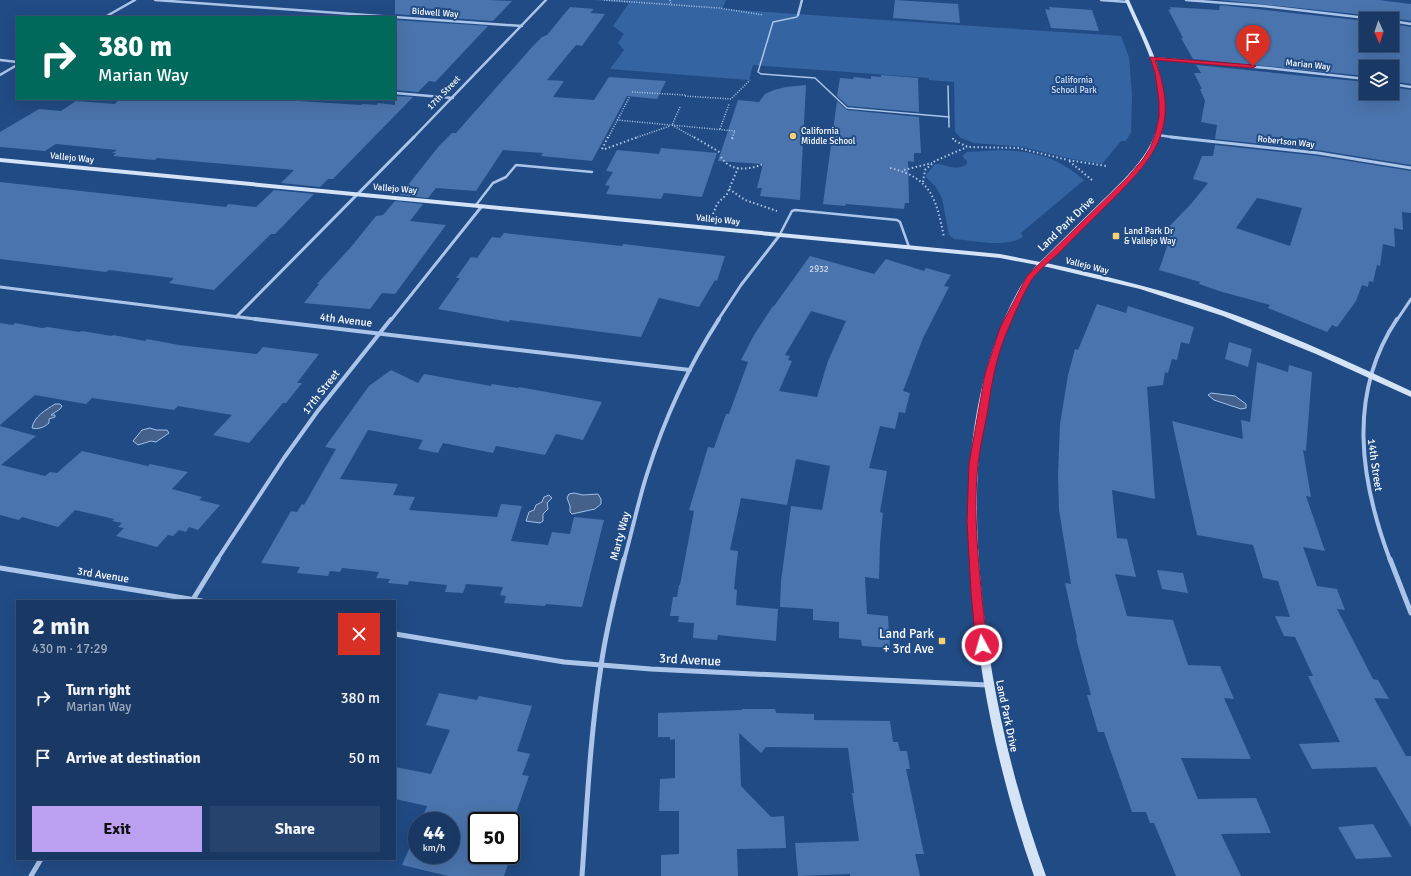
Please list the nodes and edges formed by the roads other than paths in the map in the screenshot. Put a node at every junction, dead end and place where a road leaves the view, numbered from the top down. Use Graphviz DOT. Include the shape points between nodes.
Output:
graph roads {
  1 [pos="135,0"];
  2 [pos="155,0"];
  3 [pos="546,0"];
  4 [pos="802,0"];
  5 [pos="1101,0"];
  6 [pos="1186,0"];
  7 [pos="1127,1"];
  8 [pos="798,15"];
  9 [pos="107,16"];
  10 [pos="381,16"];
  11 [pos="396,17"];
  12 [pos="1359,17"];
  13 [pos="1399,22"];
  14 [pos="1411,24"];
  15 [pos="522,26"];
  16 [pos="1152,58"];
  17 [pos="0,60"];
  18 [pos="16,62"];
  19 [pos="16,67"];
  20 [pos="0,75"];
  21 [pos="1359,78"];
  22 [pos="1399,85"];
  23 [pos="948,86"];
  24 [pos="1411,87"];
  25 [pos="396,93"];
  26 [pos="452,98"];
  27 [pos="949,117"];
  28 [pos="949,127"];
  29 [pos="1158,135"];
  30 [pos="0,160"];
  31 [pos="1411,168"];
  32 [pos="592,172"];
  33 [pos="357,194"];
  34 [pos="479,206"];
  35 [pos="779,236"];
  36 [pos="909,247"];
  37 [pos="1042,264"];
  38 [pos="0,287"];
  39 [pos="1411,299"];
  40 [pos="236,316"];
  41 [pos="381,334"];
  42 [pos="690,370"];
  43 [pos="1370,375"];
  44 [pos="1411,394"];
  45 [pos="0,568"];
  46 [pos="193,600"];
  47 [pos="1411,613"];
  48 [pos="396,634"];
  49 [pos="602,666"];
  50 [pos="987,685"];
  51 [pos="40,860"];
  52 [pos="31,876"];
  53 [pos="582,876"];
  54 [pos="1040,876"];
  1 -- 9 [label="street"];
  2 -- 10 [label="street, Bidwell Way"];
  3 -- 15 [label="street, 17th Street"];
  4 -- 8 [label="street"];
  5 -- 7 [label="street"];
  6 -- 12 [label="street"];
  7 -- 16 [label="street, Land Park Drive"];
  8 -- 27 [label="lane" via="773,22 758,72 760,74 815,78 847,108"];
  11 -- 15 [label="street, Bidwell Way"];
  13 -- 14 [label="street"];
  15 -- 26 [label="street, 17th Street"];
  16 -- 21 [label="street, Marian Way"];
  16 -- 29 [label="street, Land Park Drive" via="1162,101"];
  17 -- 18 [label="street"];
  19 -- 20 [label="street"];
  22 -- 24 [label="street"];
  23 -- 27 [label="lane"];
  25 -- 26 [label="street"];
  26 -- 33 [label="street, 17th Street"];
  27 -- 28 [label="lane"];
  29 -- 31 [label="street, Robertson Way" via="1190,141 1328,154"];
  29 -- 37 [label="street, Land Park Drive" via="1146,160 1129,179"];
  30 -- 33 [label="street, Vallejo Way"];
  32 -- 34 [label="lane" via="516,165 506,177 493,183"];
  33 -- 34 [label="street, Vallejo Way"];
  33 -- 40 [label="street, 17th Street"];
  34 -- 35 [label="street, Vallejo Way"];
  34 -- 41 [label="street, 17th Street"];
  35 -- 36 [label="street, Vallejo Way"];
  35 -- 36 [label="lane" via="788,215 795,210 896,220 900,222"];
  35 -- 42 [label="street, Marty Way" via="741,285"];
  36 -- 37 [label="street, Vallejo Way" via="1000,256"];
  37 -- 43 [label="street, Vallejo Way" via="1148,290 1224,314"];
  37 -- 50 [label="street, Land Park Drive" via="1030,277 1004,328 989,374 974,464 972,521 976,592"];
  38 -- 40 [label="street, 4th Avenue"];
  39 -- 43 [label="street, 14th Street" via="1380,349"];
  40 -- 41 [label="street, 4th Avenue"];
  41 -- 42 [label="street, 4th Avenue"];
  41 -- 46 [label="street, 17th Street" via="317,412 284,458"];
  42 -- 49 [label="street, Marty Way" via="668,416 647,474 616,590"];
  43 -- 44 [label="street, Vallejo Way"];
  43 -- 47 [label="street, 14th Street" via="1361,436 1367,480 1376,521"];
  45 -- 46 [label="street, 3rd Avenue"];
  48 -- 49 [label="street, 3rd Avenue" via="523,656"];
  49 -- 50 [label="street, 3rd Avenue"];
  49 -- 53 [label="street, Marty Way" via="592,742"];
  50 -- 54 [label="street, Land Park Drive" via="1006,770"];
  51 -- 52 [label="street"];
}
